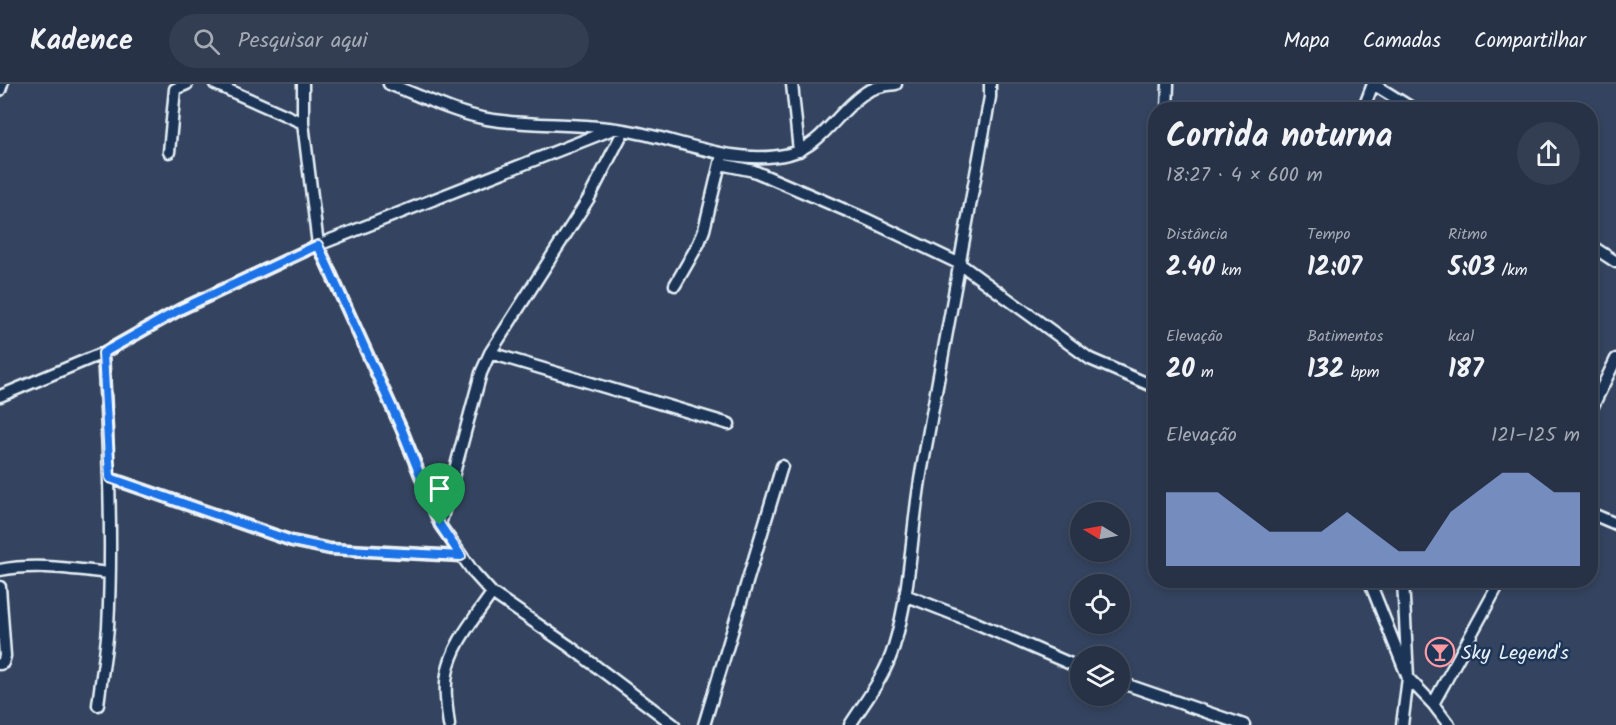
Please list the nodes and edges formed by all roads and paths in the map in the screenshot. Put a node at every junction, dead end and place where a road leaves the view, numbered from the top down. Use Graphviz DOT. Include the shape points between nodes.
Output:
graph roads {
  1 [pos="2,84"];
  2 [pos="187,84"];
  3 [pos="215,84"];
  4 [pos="303,84"];
  5 [pos="389,84"];
  6 [pos="792,84"];
  7 [pos="896,84"];
  8 [pos="990,84"];
  9 [pos="1168,84"];
  10 [pos="1373,84"];
  11 [pos="0,90"];
  12 [pos="1167,102"];
  13 [pos="1366,102"];
  14 [pos="1402,102"];
  15 [pos="303,123"];
  16 [pos="618,129"];
  17 [pos="799,151"];
  18 [pos="169,152"];
  19 [pos="722,158"];
  20 [pos="318,245"];
  21 [pos="1598,250"];
  22 [pos="1616,262"];
  23 [pos="960,264"];
  24 [pos="675,285"];
  25 [pos="490,352"];
  26 [pos="103,353"];
  27 [pos="1616,359"];
  28 [pos="1148,384"];
  29 [pos="0,396"];
  30 [pos="1598,396"];
  31 [pos="729,424"];
  32 [pos="782,466"];
  33 [pos="110,478"];
  34 [pos="1598,516"];
  35 [pos="1616,524"];
  36 [pos="440,525"];
  37 [pos="461,556"];
  38 [pos="0,570"];
  39 [pos="109,573"];
  40 [pos="0,587"];
  41 [pos="1372,588"];
  42 [pos="1403,588"];
  43 [pos="1497,588"];
  44 [pos="492,593"];
  45 [pos="905,595"];
  46 [pos="0,664"];
  47 [pos="1070,664"];
  48 [pos="1408,678"];
  49 [pos="1130,686"];
  50 [pos="1433,704"];
  51 [pos="98,705"];
  52 [pos="449,725"];
  53 [pos="674,725"];
  54 [pos="704,725"];
  55 [pos="850,725"];
  56 [pos="1245,725"];
  57 [pos="1402,725"];
  58 [pos="1449,725"];
  1 -- 11 [label="street"];
  2 -- 18 [label="street" via="175,89"];
  3 -- 15 [label="street"];
  4 -- 15 [label="street"];
  5 -- 16 [label="street" via="485,118"];
  6 -- 17 [label="street"];
  7 -- 17 [label="street" via="862,94"];
  8 -- 23 [label="street"];
  9 -- 12 [label="street"];
  10 -- 13 [label="street"];
  10 -- 14 [label="street"];
  15 -- 20 [label="street"];
  16 -- 19 [label="street"];
  16 -- 20 [label="street"];
  16 -- 25 [label="street" via="589,198"];
  17 -- 19 [label="street"];
  19 -- 23 [label="street"];
  19 -- 24 [label="street" via="704,230"];
  20 -- 26 [label="street" via="181,309"];
  20 -- 36 [label="street" via="402,430"];
  21 -- 22 [label="street"];
  23 -- 28 [label="street" via="1090,359"];
  23 -- 45 [label="street" via="920,476"];
  25 -- 31 [label="street"];
  25 -- 36 [label="street"];
  26 -- 29 [label="street"];
  26 -- 33 [label="street"];
  27 -- 30 [label="street"];
  32 -- 54 [label="street"];
  33 -- 37 [label="street" via="292,541 330,549"];
  33 -- 39 [label="street"];
  34 -- 35 [label="street"];
  36 -- 37 [label="street"];
  37 -- 44 [label="street"];
  38 -- 39 [label="street" via="34,566"];
  39 -- 51 [label="street" via="108,629"];
  40 -- 46 [label="street" via="5,656"];
  41 -- 48 [label="street"];
  42 -- 48 [label="street"];
  43 -- 50 [label="street"];
  44 -- 52 [label="street" via="453,653 445,696"];
  44 -- 53 [label="street"];
  45 -- 47 [label="street"];
  45 -- 55 [label="street" via="894,648"];
  48 -- 50 [label="street"];
  48 -- 57 [label="street"];
  49 -- 56 [label="street"];
  50 -- 58 [label="street"];
}
